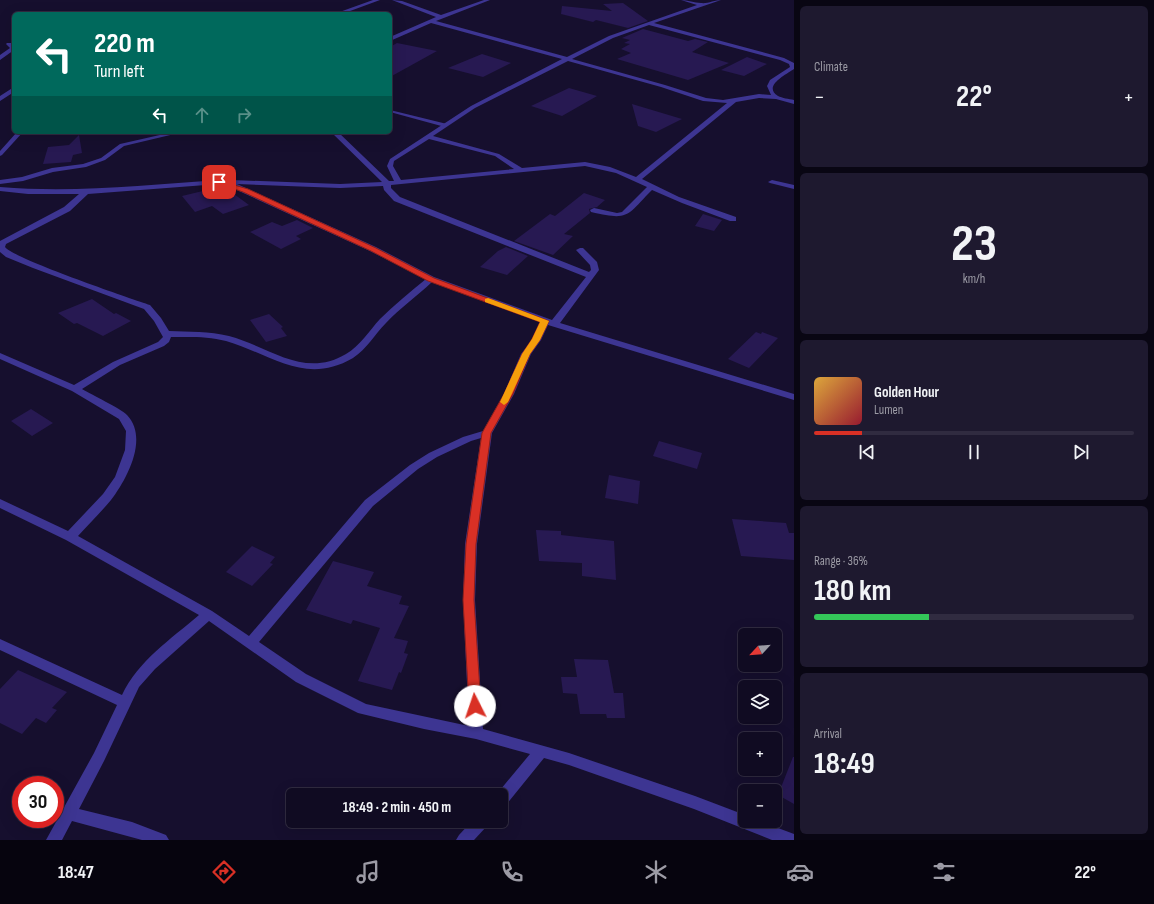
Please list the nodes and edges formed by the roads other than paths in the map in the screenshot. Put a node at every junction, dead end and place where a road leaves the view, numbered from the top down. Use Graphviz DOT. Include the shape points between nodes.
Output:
graph roads {
  1 [pos="378,0"];
  2 [pos="394,0"];
  3 [pos="485,0"];
  4 [pos="683,0"];
  5 [pos="719,0"];
  6 [pos="703,6"];
  7 [pos="343,12"];
  8 [pos="442,17"];
  9 [pos="431,21"];
  10 [pos="648,24"];
  11 [pos="392,38"];
  12 [pos="9,44"];
  13 [pos="12,47"];
  14 [pos="12,49"];
  15 [pos="0,58"];
  16 [pos="567,59"];
  17 [pos="793,65"];
  18 [pos="12,90"];
  19 [pos="776,97"];
  20 [pos="0,99"];
  21 [pos="734,102"];
  22 [pos="794,102"];
  23 [pos="392,111"];
  24 [pos="445,125"];
  25 [pos="18,134"];
  26 [pos="172,134"];
  27 [pos="336,134"];
  28 [pos="429,137"];
  29 [pos="0,154"];
  30 [pos="520,170"];
  31 [pos="638,179"];
  32 [pos="0,182"];
  33 [pos="219,182"];
  34 [pos="398,182"];
  35 [pos="772,182"];
  36 [pos="387,183"];
  37 [pos="651,187"];
  38 [pos="794,187"];
  39 [pos="0,190"];
  40 [pos="84,194"];
  41 [pos="594,210"];
  42 [pos="732,219"];
  43 [pos="580,250"];
  44 [pos="591,276"];
  45 [pos="431,279"];
  46 [pos="550,323"];
  47 [pos="165,334"];
  48 [pos="0,356"];
  49 [pos="75,389"];
  50 [pos="794,397"];
  51 [pos="487,433"];
  52 [pos="0,504"];
  53 [pos="70,537"];
  54 [pos="208,614"];
  55 [pos="251,643"];
  56 [pos="0,644"];
  57 [pos="124,702"];
  58 [pos="476,733"];
  59 [pos="541,751"];
  60 [pos="508,791"];
  61 [pos="68,813"];
  62 [pos="475,828"];
  63 [pos="54,840"];
  64 [pos="161,840"];
  65 [pos="464,840"];
  66 [pos="790,840"];
  1 -- 7 [label="street"];
  2 -- 8 [label="street"];
  3 -- 8 [label="street"];
  4 -- 6 [label="street"];
  5 -- 6 [label="street"];
  6 -- 10 [label="street"];
  8 -- 9 [label="street"];
  9 -- 11 [label="street"];
  9 -- 16 [label="street"];
  10 -- 16 [label="street" via="611,37"];
  10 -- 17 [label="street" via="782,59"];
  12 -- 13 [label="street"];
  14 -- 15 [label="street"];
  16 -- 21 [label="street" via="705,100"];
  16 -- 24 [label="street" via="473,106"];
  17 -- 19 [label="street" via="772,81 771,91"];
  18 -- 20 [label="street"];
  19 -- 21 [label="street" via="759,96"];
  19 -- 22 [label="street"];
  21 -- 31 [label="street"];
  23 -- 24 [label="lane"];
  24 -- 28 [label="street"];
  25 -- 29 [label="lane"];
  26 -- 32 [label="lane" via="122,146 103,159 84,166 52,170 23,179"];
  27 -- 36 [label="street"];
  28 -- 30 [label="street" via="497,155"];
  28 -- 34 [label="street" via="390,163"];
  30 -- 31 [label="street" via="598,164"];
  30 -- 34 [label="street"];
  31 -- 37 [label="street"];
  33 -- 36 [label="street" via="340,186"];
  33 -- 40 [label="street"];
  33 -- 45 [label="street" via="246,190"];
  34 -- 36 [label="street"];
  35 -- 38 [label="street"];
  36 -- 44 [label="street" via="391,194 407,204"];
  37 -- 41 [label="street" via="624,214 616,215"];
  37 -- 42 [label="street"];
  39 -- 40 [label="street"];
  40 -- 47 [label="street" via="67,209 3,243 2,250 36,266 147,307"];
  43 -- 44 [label="street" via="596,267"];
  44 -- 46 [label="street"];
  45 -- 46 [label="street"];
  45 -- 47 [label="street" via="387,317 350,355 339,362 318,368 293,365 257,348 225,337"];
  46 -- 50 [label="street"];
  46 -- 51 [label="street" via="526,354 509,394"];
  47 -- 49 [label="street" via="166,340 161,344 114,364"];
  48 -- 49 [label="street"];
  49 -- 53 [label="street" via="123,417 130,431 130,450 120,476 107,497"];
  51 -- 55 [label="street" via="433,454 370,503"];
  51 -- 58 [label="street" via="471,544 469,600"];
  52 -- 53 [label="street"];
  53 -- 54 [label="street"];
  54 -- 55 [label="street"];
  54 -- 57 [label="street" via="150,665 134,683"];
  55 -- 58 [label="street" via="301,678 363,709"];
  56 -- 57 [label="street"];
  57 -- 61 [label="street"];
  58 -- 59 [label="street"];
  59 -- 60 [label="street"];
  59 -- 66 [label="street" via="695,803"];
  61 -- 63 [label="street"];
  61 -- 64 [label="street" via="132,829"];
  62 -- 65 [label="street"];
}
